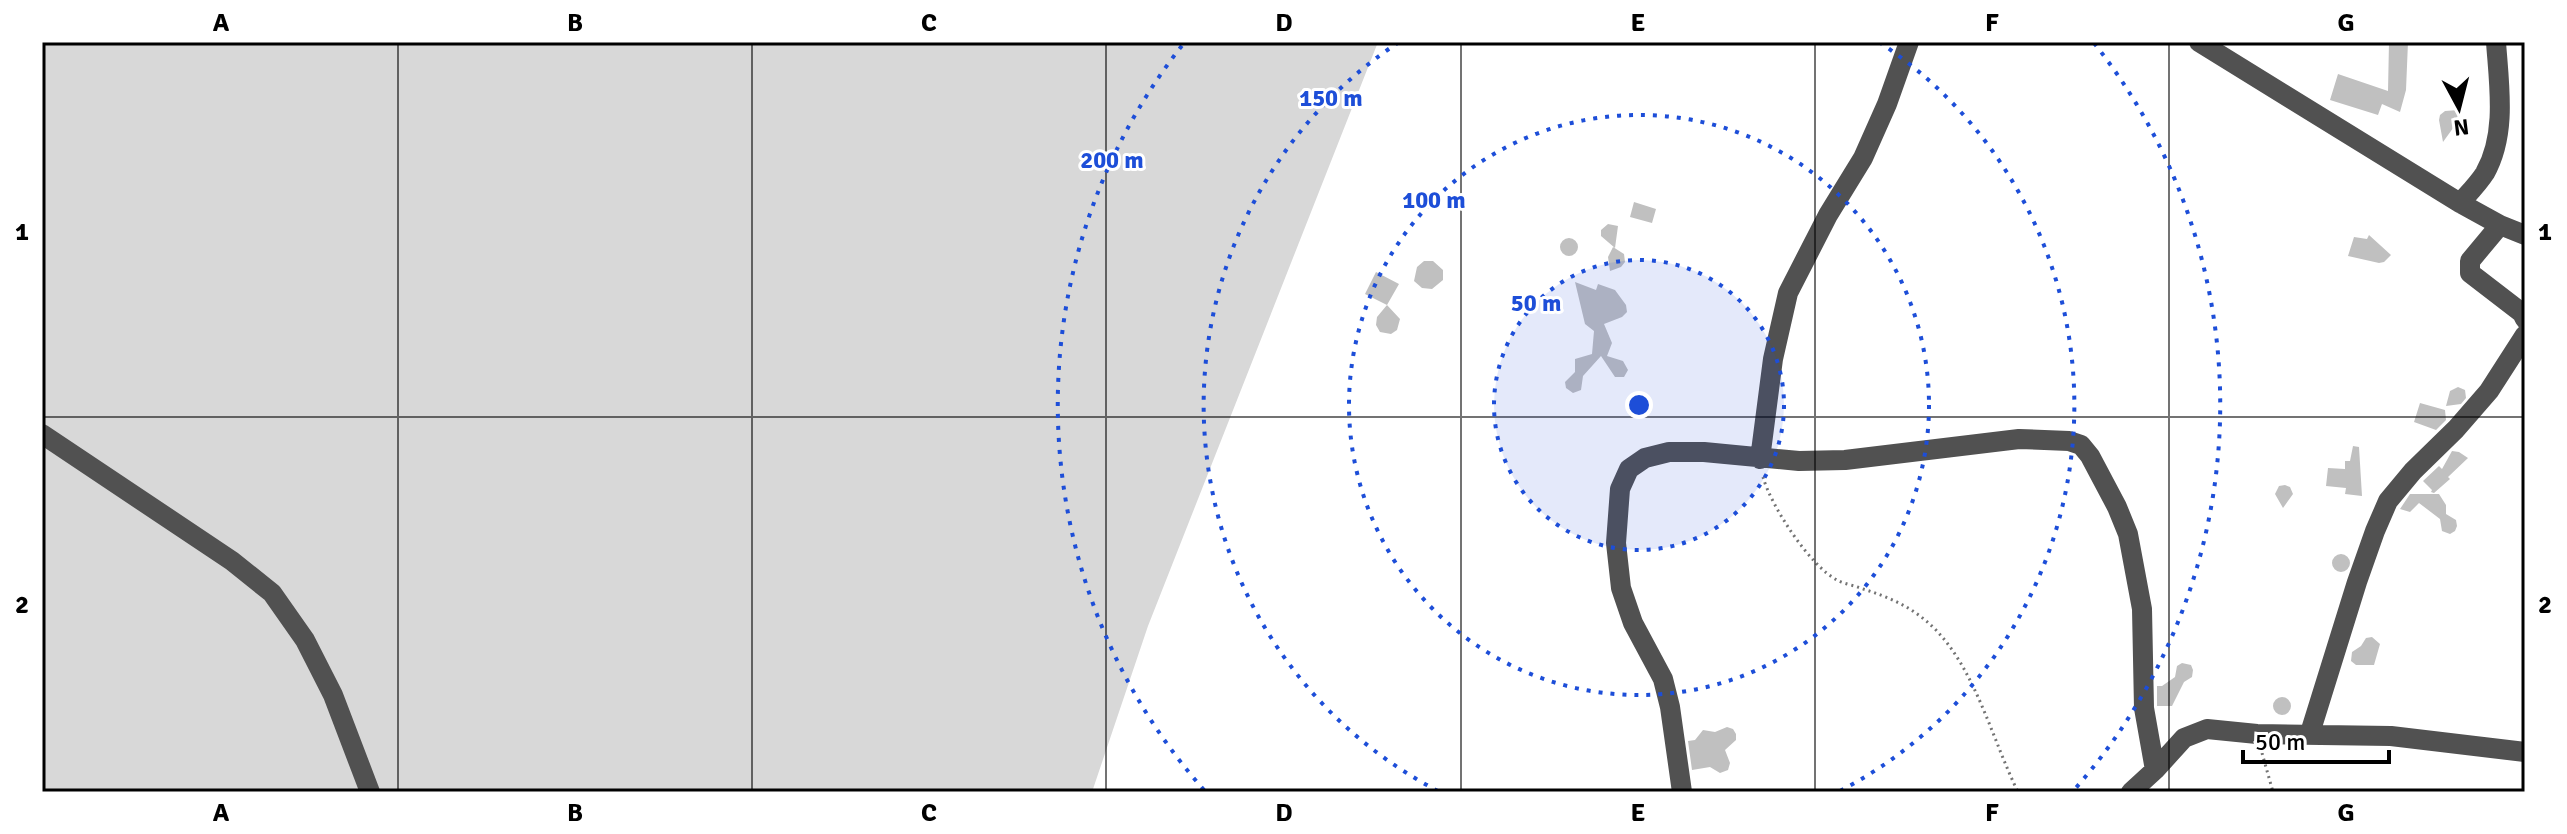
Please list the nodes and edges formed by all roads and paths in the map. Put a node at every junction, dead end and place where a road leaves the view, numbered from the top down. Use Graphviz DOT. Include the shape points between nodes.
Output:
graph roads {
  1 [pos="1909,42"];
  2 [pos="2199,42"];
  3 [pos="2496,42"];
  4 [pos="2460,203"];
  5 [pos="2500,225"];
  6 [pos="2525,235"];
  7 [pos="2525,319"];
  8 [pos="2525,335"];
  9 [pos="42,434"];
  10 [pos="1760,459"];
  11 [pos="2310,733"];
  12 [pos="2257,734"];
  13 [pos="2525,752"];
  14 [pos="2155,770"];
  15 [pos="370,792"];
  16 [pos="1682,792"];
  17 [pos="2018,792"];
  18 [pos="2131,792"];
  19 [pos="2273,792"];
  1 -- 10 [label="street" via="1863,158 1788,293"];
  2 -- 4 [label="street"];
  3 -- 4 [label="street" via="2500,127 2494,155"];
  4 -- 5 [label="street"];
  5 -- 6 [label="street"];
  5 -- 7 [label="street" via="2470,261 2470,273"];
  8 -- 11 [label="street" via="2489,391 2388,501"];
  9 -- 15 [label="street" via="272,593 305,640 333,695"];
  10 -- 14 [label="street" via="1845,460 2019,439 2081,445 2128,534 2142,609 2144,708"];
  10 -- 16 [label="street" via="1669,452 1629,469 1620,489 1616,543 1621,588 1663,679"];
  10 -- 17 [label="path" via="1771,501 1827,573 1905,604 1953,650"];
  11 -- 12 [label="street"];
  11 -- 13 [label="street" via="2391,736"];
  12 -- 14 [label="street" via="2195,732"];
  12 -- 19 [label="path"];
  14 -- 18 [label="street"];
}
